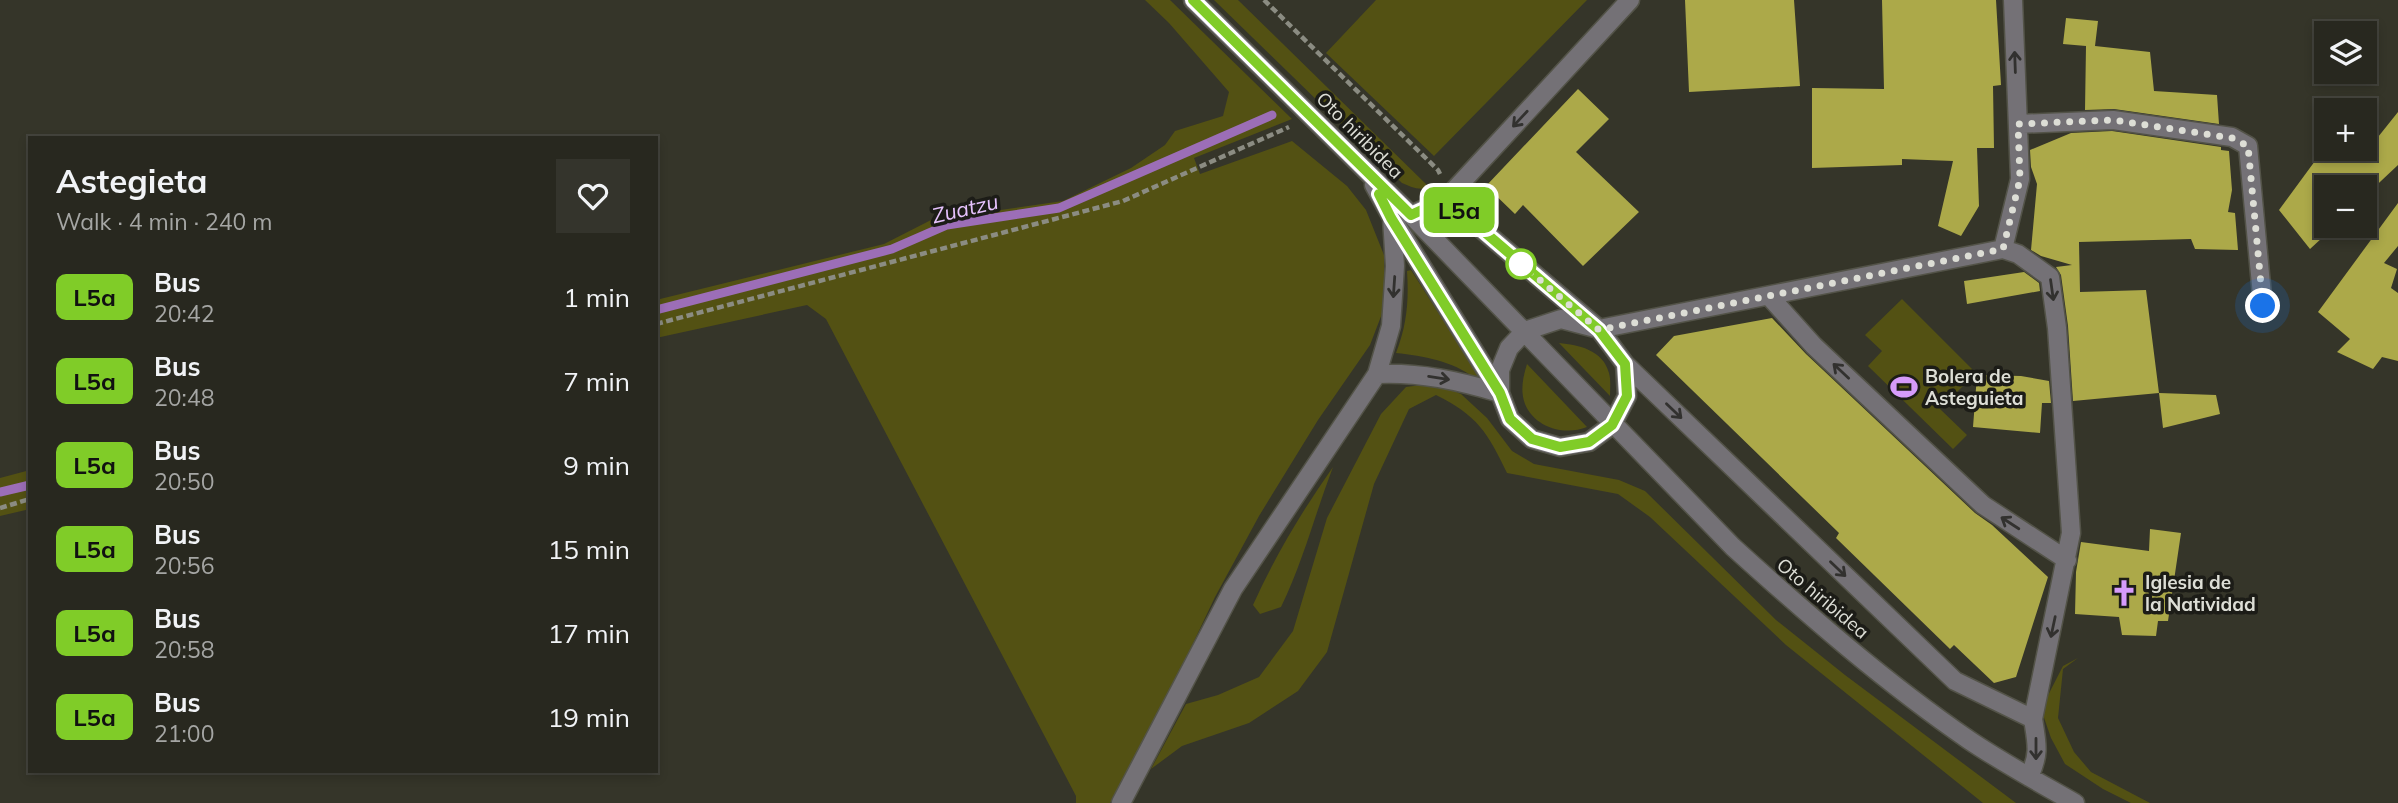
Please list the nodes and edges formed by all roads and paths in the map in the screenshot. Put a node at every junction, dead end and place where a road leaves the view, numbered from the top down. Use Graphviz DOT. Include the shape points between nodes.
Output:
graph roads {
  1 [pos="1193,0"];
  2 [pos="1264,0"];
  3 [pos="1630,0"];
  4 [pos="2013,0"];
  5 [pos="1312,117"];
  6 [pos="2018,124"];
  7 [pos="1366,170"];
  8 [pos="1446,199"];
  9 [pos="1411,215"];
  10 [pos="1391,218"];
  11 [pos="2003,249"];
  12 [pos="1769,296"];
  13 [pos="2263,306"];
  14 [pos="658,323"];
  15 [pos="1599,330"];
  16 [pos="1525,331"];
  17 [pos="1625,364"];
  18 [pos="1377,374"];
  19 [pos="1500,393"];
  20 [pos="1612,425"];
  21 [pos="28,500"];
  22 [pos="0,508"];
  23 [pos="2067,560"];
  24 [pos="2033,719"];
  25 [pos="2029,777"];
  26 [pos="1121,803"];
  27 [pos="2047,803"];
  28 [pos="2076,803"];
  1 -- 5 [label="street, Oto hiribidea"];
  2 -- 8 [label="path" via="1438,170"];
  3 -- 8 [label="street, one-way"];
  6 -- 4 [label="street, one-way"];
  5 -- 7 [label="street, Oto hiribidea"];
  5 -- 14 [label="path" via="1123,201"];
  6 -- 11 [label="street" via="2020,179"];
  6 -- 13 [label="street" via="2113,120 2232,138 2248,146"];
  7 -- 9 [label="street, Oto hiribidea"];
  7 -- 10 [label="street"];
  8 -- 9 [label="street"];
  8 -- 15 [label="street, Oto hiribidea"];
  9 -- 16 [label="street, Oto hiribidea"];
  10 -- 18 [label="street, one-way" via="1395,266 1391,326"];
  10 -- 19 [label="street"];
  11 -- 12 [label="street"];
  11 -- 23 [label="street, one-way" via="2050,277 2071,533"];
  12 -- 15 [label="street"];
  23 -- 12 [label="street, one-way" via="1983,505 1814,346"];
  15 -- 16 [label="street" via="1562,319"];
  15 -- 17 [label="street, Oto hiribidea"];
  16 -- 19 [label="street" via="1509,348 1500,370"];
  16 -- 20 [label="street, Oto hiribidea"];
  17 -- 20 [label="street" via="1627,396"];
  17 -- 24 [label="street, Oto hiribidea, one-way" via="1955,681"];
  18 -- 19 [label="street, one-way" via="1405,372"];
  18 -- 26 [label="street" via="1233,589"];
  19 -- 20 [label="street" via="1510,419 1542,442 1560,447 1589,442"];
  20 -- 25 [label="street, Oto hiribidea" via="1784,593 1920,705"];
  21 -- 22 [label="path"];
  23 -- 24 [label="street, one-way"];
  24 -- 25 [label="street, one-way" via="2038,748"];
  25 -- 27 [label="street"];
  25 -- 28 [label="street, Oto hiribidea"];
}
